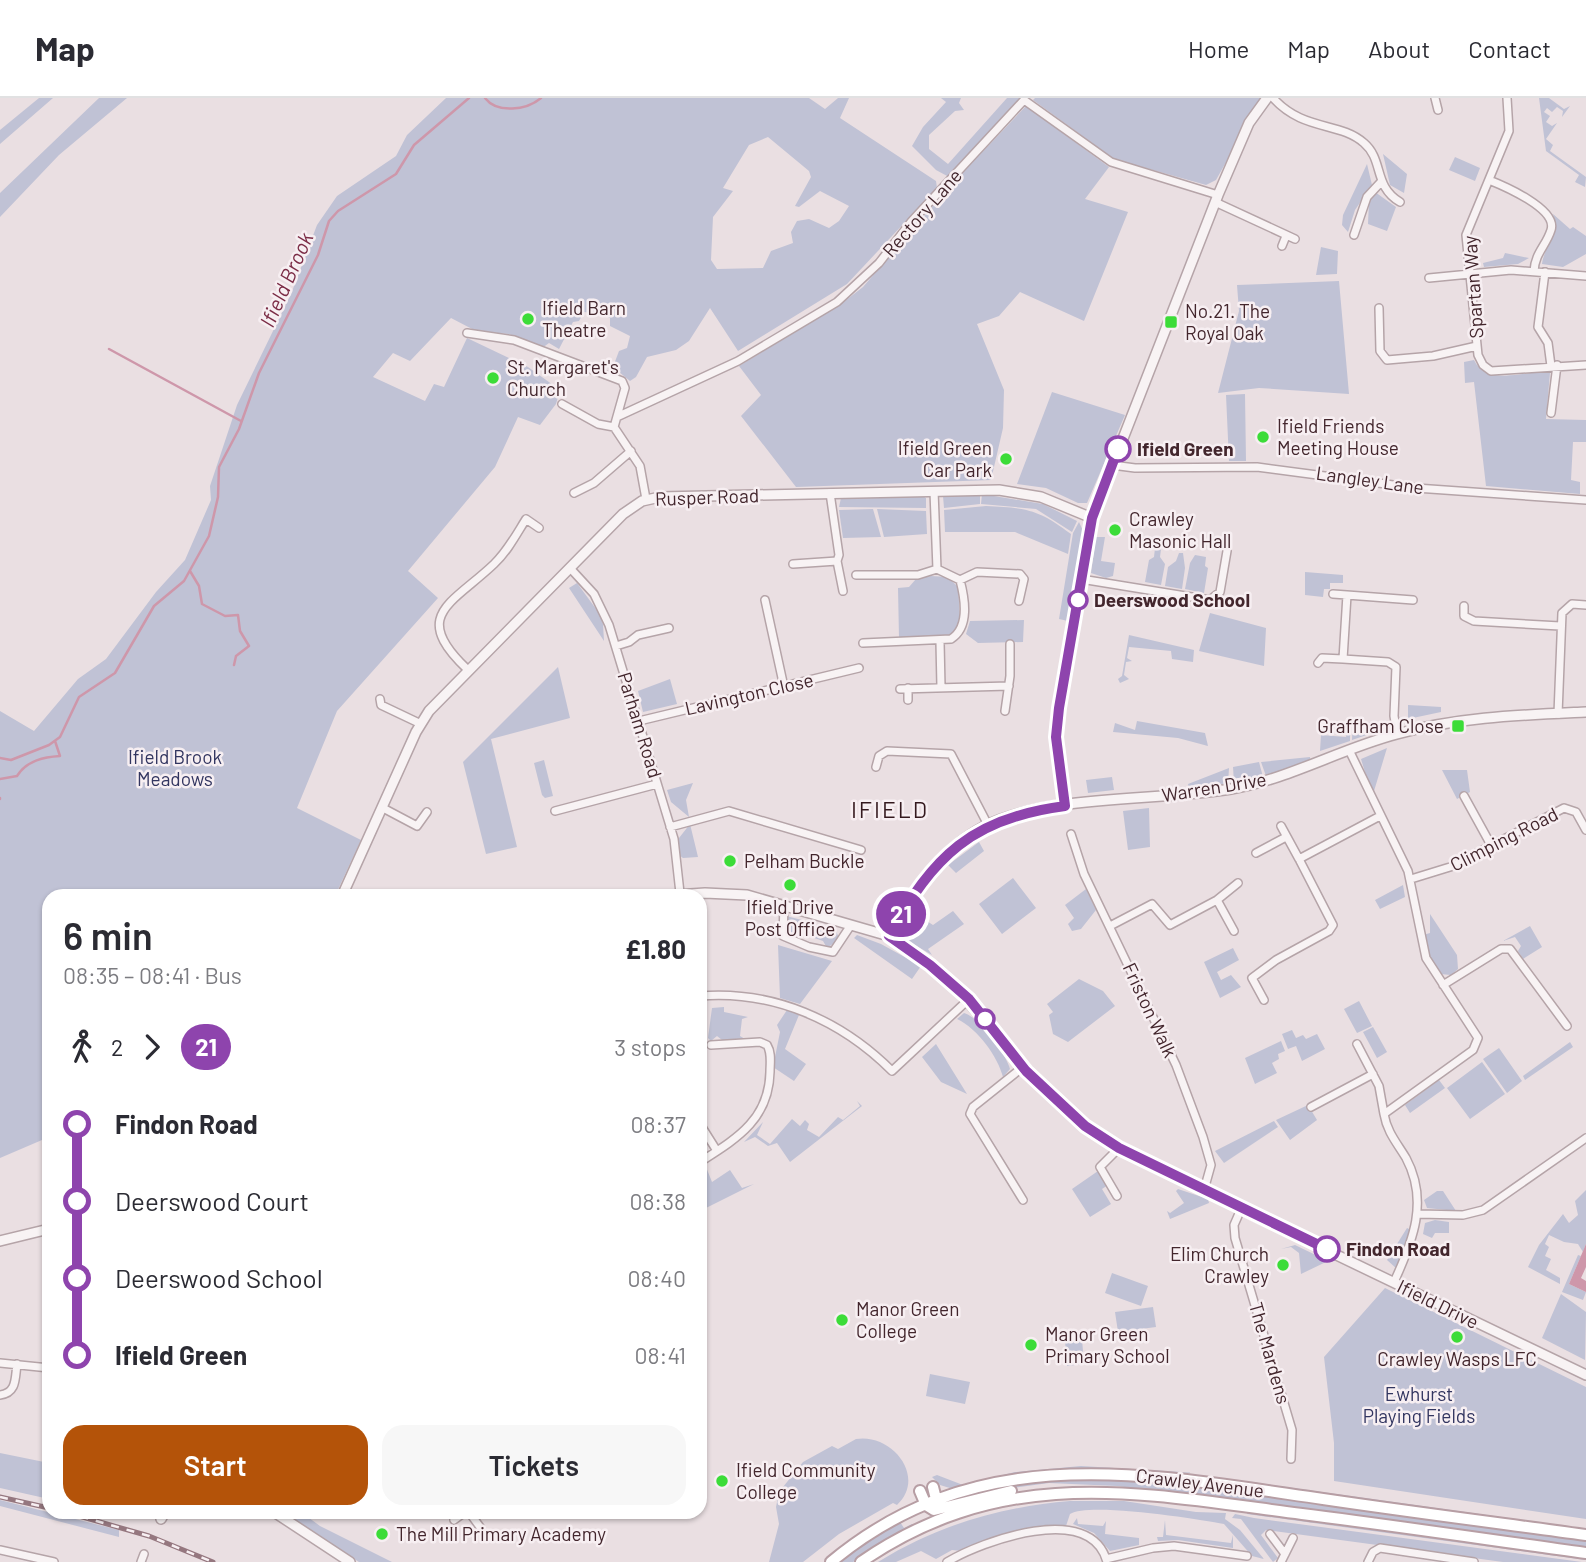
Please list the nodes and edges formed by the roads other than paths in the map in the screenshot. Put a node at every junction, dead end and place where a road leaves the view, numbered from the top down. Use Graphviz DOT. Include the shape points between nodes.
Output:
graph roads {
  1 [pos="1267,98"];
  2 [pos="1273,98"];
  3 [pos="1435,98"];
  4 [pos="1507,98"];
  5 [pos="1025,99"];
  6 [pos="1438,110"];
  7 [pos="1489,180"];
  8 [pos="1381,182"];
  9 [pos="1216,198"];
  10 [pos="1401,202"];
  11 [pos="1354,235"];
  12 [pos="1286,236"];
  13 [pos="1295,239"];
  14 [pos="1282,246"];
  15 [pos="1534,271"];
  16 [pos="1545,272"];
  17 [pos="1469,273"];
  18 [pos="1586,276"];
  19 [pos="1429,278"];
  20 [pos="1379,308"];
  21 [pos="467,333"];
  22 [pos="1477,346"];
  23 [pos="1554,365"];
  24 [pos="1586,365"];
  25 [pos="562,404"];
  26 [pos="1551,413"];
  27 [pos="619,416"];
  28 [pos="614,427"];
  29 [pos="631,451"];
  30 [pos="1112,465"];
  31 [pos="934,491"];
  32 [pos="574,493"];
  33 [pos="830,493"];
  34 [pos="646,499"];
  35 [pos="1586,500"];
  36 [pos="1092,518"];
  37 [pos="539,528"];
  38 [pos="1227,551"];
  39 [pos="837,561"];
  40 [pos="793,564"];
  41 [pos="570,568"];
  42 [pos="937,569"];
  43 [pos="856,575"];
  44 [pos="1081,579"];
  45 [pos="960,580"];
  46 [pos="843,591"];
  47 [pos="1334,594"];
  48 [pos="1347,595"];
  49 [pos="765,600"];
  50 [pos="1413,600"];
  51 [pos="1019,601"];
  52 [pos="1586,605"];
  53 [pos="1464,607"];
  54 [pos="1560,626"];
  55 [pos="669,628"];
  56 [pos="940,642"];
  57 [pos="863,643"];
  58 [pos="1010,644"];
  59 [pos="616,646"];
  60 [pos="1343,659"];
  61 [pos="1318,663"];
  62 [pos="859,668"];
  63 [pos="467,669"];
  64 [pos="1009,686"];
  65 [pos="784,687"];
  66 [pos="941,687"];
  67 [pos="380,699"];
  68 [pos="908,700"];
  69 [pos="1004,711"];
  70 [pos="1586,712"];
  71 [pos="1558,714"];
  72 [pos="639,721"];
  73 [pos="421,724"];
  74 [pos="1397,734"];
  75 [pos="1349,750"];
  76 [pos="876,767"];
  77 [pos="657,785"];
  78 [pos="1464,796"];
  79 [pos="1065,806"];
  80 [pos="383,808"];
  81 [pos="555,811"];
  82 [pos="427,812"];
  83 [pos="1380,816"];
  84 [pos="988,825"];
  85 [pos="1281,825"];
  86 [pos="670,827"];
  87 [pos="1586,831"];
  88 [pos="1071,834"];
  89 [pos="1286,837"];
  90 [pos="1491,845"];
  91 [pos="861,850"];
  92 [pos="1256,853"];
  93 [pos="1299,859"];
  94 [pos="1411,878"];
  95 [pos="1238,883"];
  96 [pos="345,889"];
  97 [pos="679,889"];
  98 [pos="707,893"];
  99 [pos="1217,900"];
  100 [pos="784,905"];
  101 [pos="851,925"];
  102 [pos="1110,926"];
  103 [pos="1234,931"];
  104 [pos="889,936"];
  105 [pos="1443,985"];
  106 [pos="707,996"];
  107 [pos="969,999"];
  108 [pos="1264,1000"];
  109 [pos="1567,1026"];
  110 [pos="1357,1044"];
  111 [pos="710,1045"];
  112 [pos="1023,1068"];
  113 [pos="1373,1074"];
  114 [pos="1311,1107"];
  115 [pos="1384,1114"];
  116 [pos="707,1135"];
  117 [pos="1586,1138"];
  118 [pos="1119,1148"];
  119 [pos="717,1151"];
  120 [pos="707,1157"];
  121 [pos="1204,1190"];
  122 [pos="1117,1196"];
  123 [pos="1023,1200"];
  124 [pos="1241,1209"];
  125 [pos="1418,1214"];
  126 [pos="42,1232"];
  127 [pos="0,1241"];
  128 [pos="1394,1282"];
  129 [pos="0,1363"];
  130 [pos="17,1364"];
  131 [pos="42,1367"];
  132 [pos="1586,1375"];
  133 [pos="0,1395"];
  134 [pos="1291,1459"];
  135 [pos="920,1491"];
  136 [pos="1059,1492"];
  137 [pos="954,1495"];
  138 [pos="933,1505"];
  139 [pos="284,1519"];
  140 [pos="473,1519"];
  141 [pos="928,1524"];
  142 [pos="480,1527"];
  143 [pos="1270,1534"];
  144 [pos="1586,1535"];
  145 [pos="1293,1538"];
  146 [pos="0,1550"];
  147 [pos="1221,1552"];
  148 [pos="1285,1553"];
  149 [pos="1586,1553"];
  150 [pos="1247,1556"];
  151 [pos="1107,1560"];
  152 [pos="54,1562"];
  153 [pos="349,1562"];
  154 [pos="831,1562"];
  155 [pos="860,1562"];
  156 [pos="947,1562"];
  157 [pos="1220,1562"];
  158 [pos="1281,1562"];
  159 [pos="1368,1562"];
  160 [pos="1474,1562"];
  1 -- 9 [label="street" via="1249,124"];
  2 -- 8 [label="street" via="1292,116 1363,142 1372,153"];
  3 -- 6 [label="street"];
  4 -- 7 [label="street, Spartan Way" via="1509,129"];
  5 -- 9 [label="street, Rectory Lane" via="1111,162"];
  5 -- 27 [label="street, Rectory Lane" via="879,263 837,302 738,360"];
  7 -- 15 [label="street" via="1515,190 1551,221 1552,229 1537,253"];
  7 -- 17 [label="street, Spartan Way" via="1466,235"];
  8 -- 10 [label="street"];
  8 -- 11 [label="street" via="1367,197"];
  9 -- 12 [label="street, Rectory Lane"];
  9 -- 30 [label="street"];
  12 -- 13 [label="street, Rectory Lane"];
  12 -- 14 [label="street"];
  15 -- 16 [label="street"];
  15 -- 17 [label="street"];
  16 -- 18 [label="street"];
  16 -- 23 [label="street" via="1538,327"];
  17 -- 19 [label="street"];
  17 -- 22 [label="street, Spartan Way"];
  20 -- 22 [label="street" via="1380,351 1387,360"];
  21 -- 27 [label="street" via="505,337 622,381 625,388"];
  22 -- 23 [label="street, Spartan Way" via="1480,361 1492,370"];
  23 -- 24 [label="street, Spartan Way"];
  23 -- 26 [label="street"];
  25 -- 28 [label="street" via="598,424"];
  27 -- 28 [label="street"];
  28 -- 29 [label="street"];
  29 -- 32 [label="street" via="594,483"];
  29 -- 34 [label="street" via="640,467"];
  30 -- 35 [label="street, Langley Lane" via="1257,467 1416,488"];
  30 -- 36 [label="street"];
  31 -- 33 [label="street, Rusper Road"];
  31 -- 36 [label="street, Rusper Road" via="1030,494"];
  31 -- 42 [label="street"];
  33 -- 34 [label="street, Rusper Road"];
  33 -- 39 [label="street"];
  34 -- 41 [label="street, Rusper Road" via="623,514"];
  36 -- 44 [label="street"];
  37 -- 63 [label="street" via="526,519 496,562 444,609 440,637"];
  38 -- 44 [label="street" via="1220,592 1210,600"];
  39 -- 40 [label="street"];
  39 -- 46 [label="street"];
  41 -- 59 [label="street, Parham Road" via="600,603"];
  41 -- 63 [label="street, Rusper Road"];
  42 -- 43 [label="street" via="918,575"];
  42 -- 45 [label="street"];
  44 -- 79 [label="street" via="1056,737"];
  45 -- 51 [label="street" via="977,572 1020,574 1024,579"];
  45 -- 56 [label="street" via="962,626 956,636"];
  47 -- 48 [label="street"];
  48 -- 50 [label="street"];
  48 -- 60 [label="street"];
  49 -- 65 [label="street"];
  52 -- 54 [label="street" via="1568,606"];
  53 -- 54 [label="street" via="1464,616 1474,621"];
  54 -- 71 [label="street"];
  55 -- 59 [label="street"];
  56 -- 57 [label="street"];
  56 -- 66 [label="street"];
  58 -- 64 [label="street"];
  59 -- 72 [label="street, Parham Road"];
  60 -- 61 [label="street"];
  60 -- 74 [label="street" via="1388,662 1396,667"];
  62 -- 65 [label="street, Lavington Close"];
  63 -- 73 [label="street, Rusper Road"];
  64 -- 66 [label="street"];
  64 -- 69 [label="street"];
  65 -- 72 [label="street, Lavington Close"];
  66 -- 68 [label="street" via="904,689"];
  67 -- 73 [label="street" via="382,705"];
  70 -- 71 [label="street, Warren Drive"];
  71 -- 74 [label="street, Warren Drive" via="1463,720"];
  72 -- 77 [label="street, Parham Road"];
  73 -- 80 [label="street, Rusper Road"];
  74 -- 75 [label="street, Warren Drive"];
  75 -- 79 [label="street, Warren Drive" via="1249,785"];
  75 -- 83 [label="street"];
  76 -- 84 [label="street" via="879,756 887,751 951,754"];
  77 -- 81 [label="street"];
  77 -- 86 [label="street, Parham Road"];
  78 -- 90 [label="street"];
  79 -- 84 [label="street, Warren Drive" via="1017,814"];
  80 -- 82 [label="street" via="416,825"];
  80 -- 96 [label="street, Rusper Road"];
  83 -- 93 [label="street"];
  83 -- 94 [label="street"];
  84 -- 104 [label="street, Warren Drive" via="934,866"];
  85 -- 89 [label="street"];
  86 -- 91 [label="street" via="729,811"];
  86 -- 97 [label="street, Parham Road"];
  87 -- 90 [label="street, Climping Road" via="1576,812 1564,808"];
  88 -- 102 [label="street, Friston Walk" via="1084,874"];
  89 -- 92 [label="street"];
  89 -- 93 [label="street"];
  90 -- 94 [label="street, Climping Road" via="1442,870"];
  93 -- 108 [label="street" via="1333,925 1252,978"];
  94 -- 105 [label="street" via="1422,948"];
  95 -- 99 [label="street"];
  98 -- 100 [label="street, Ifield Drive" via="738,894"];
  99 -- 102 [label="street" via="1170,925 1152,904"];
  99 -- 103 [label="street"];
  100 -- 101 [label="street, Ifield Drive"];
  100 -- 101 [label="street" via="783,936 809,947 833,952"];
  101 -- 104 [label="street, Ifield Drive"];
  102 -- 121 [label="street, Friston Walk" via="1171,1053 1203,1137 1211,1164"];
  104 -- 107 [label="street, Ifield Drive"];
  105 -- 109 [label="street" via="1501,949 1510,949"];
  105 -- 115 [label="street" via="1477,1033 1478,1043"];
  106 -- 107 [label="street" via="744,997 802,1010 845,1033 892,1071"];
  107 -- 112 [label="street, Ifield Drive"];
  110 -- 113 [label="street"];
  111 -- 119 [label="street" via="760,1042 770,1052 768,1092 760,1112 744,1133"];
  112 -- 118 [label="street, Ifield Drive" via="1068,1112"];
  112 -- 123 [label="street" via="970,1114"];
  113 -- 114 [label="street"];
  113 -- 115 [label="street"];
  115 -- 125 [label="street" via="1410,1166"];
  116 -- 119 [label="street"];
  117 -- 125 [label="street" via="1483,1210 1463,1215"];
  118 -- 121 [label="street, Ifield Drive"];
  118 -- 122 [label="street" via="1100,1167"];
  119 -- 120 [label="street"];
  121 -- 124 [label="street, Ifield Drive"];
  124 -- 128 [label="street, Ifield Drive"];
  124 -- 134 [label="street, The Mardens" via="1234,1224 1235,1238 1292,1430"];
  125 -- 128 [label="street" via="1412,1245"];
  126 -- 127 [label="street"];
  128 -- 132 [label="street, Ifield Drive"];
  129 -- 130 [label="street"];
  130 -- 131 [label="street"];
  130 -- 133 [label="street" via="13,1387"];
  135 -- 138 [label="main road"];
  136 -- 138 [label="main road" via="1044,1488 1004,1492"];
  136 -- 141 [label="main road, Crawley Avenue" via="995,1501"];
  136 -- 149 [label="main road, Crawley Avenue" via="1153,1494"];
  137 -- 138 [label="main road, Crawley Avenue"];
  137 -- 138 [label="main road" via="933,1487"];
  137 -- 144 [label="main road, Crawley Avenue" via="1027,1477 1076,1472 1127,1474"];
  138 -- 141 [label="main road"];
  138 -- 154 [label="main road, Crawley Avenue" via="875,1531"];
  139 -- 153 [label="street"];
  140 -- 142 [label="street"];
  141 -- 155 [label="main road, Crawley Avenue"];
  143 -- 148 [label="street"];
  145 -- 148 [label="street"];
  146 -- 152 [label="street"];
  147 -- 150 [label="street"];
  147 -- 151 [label="street" via="1163,1547"];
  147 -- 157 [label="street"];
  148 -- 158 [label="street"];
  151 -- 156 [label="street" via="1091,1538 1079,1531 1059,1530 990,1543"];
  159 -- 160 [label="street" via="1380,1548"];
}
